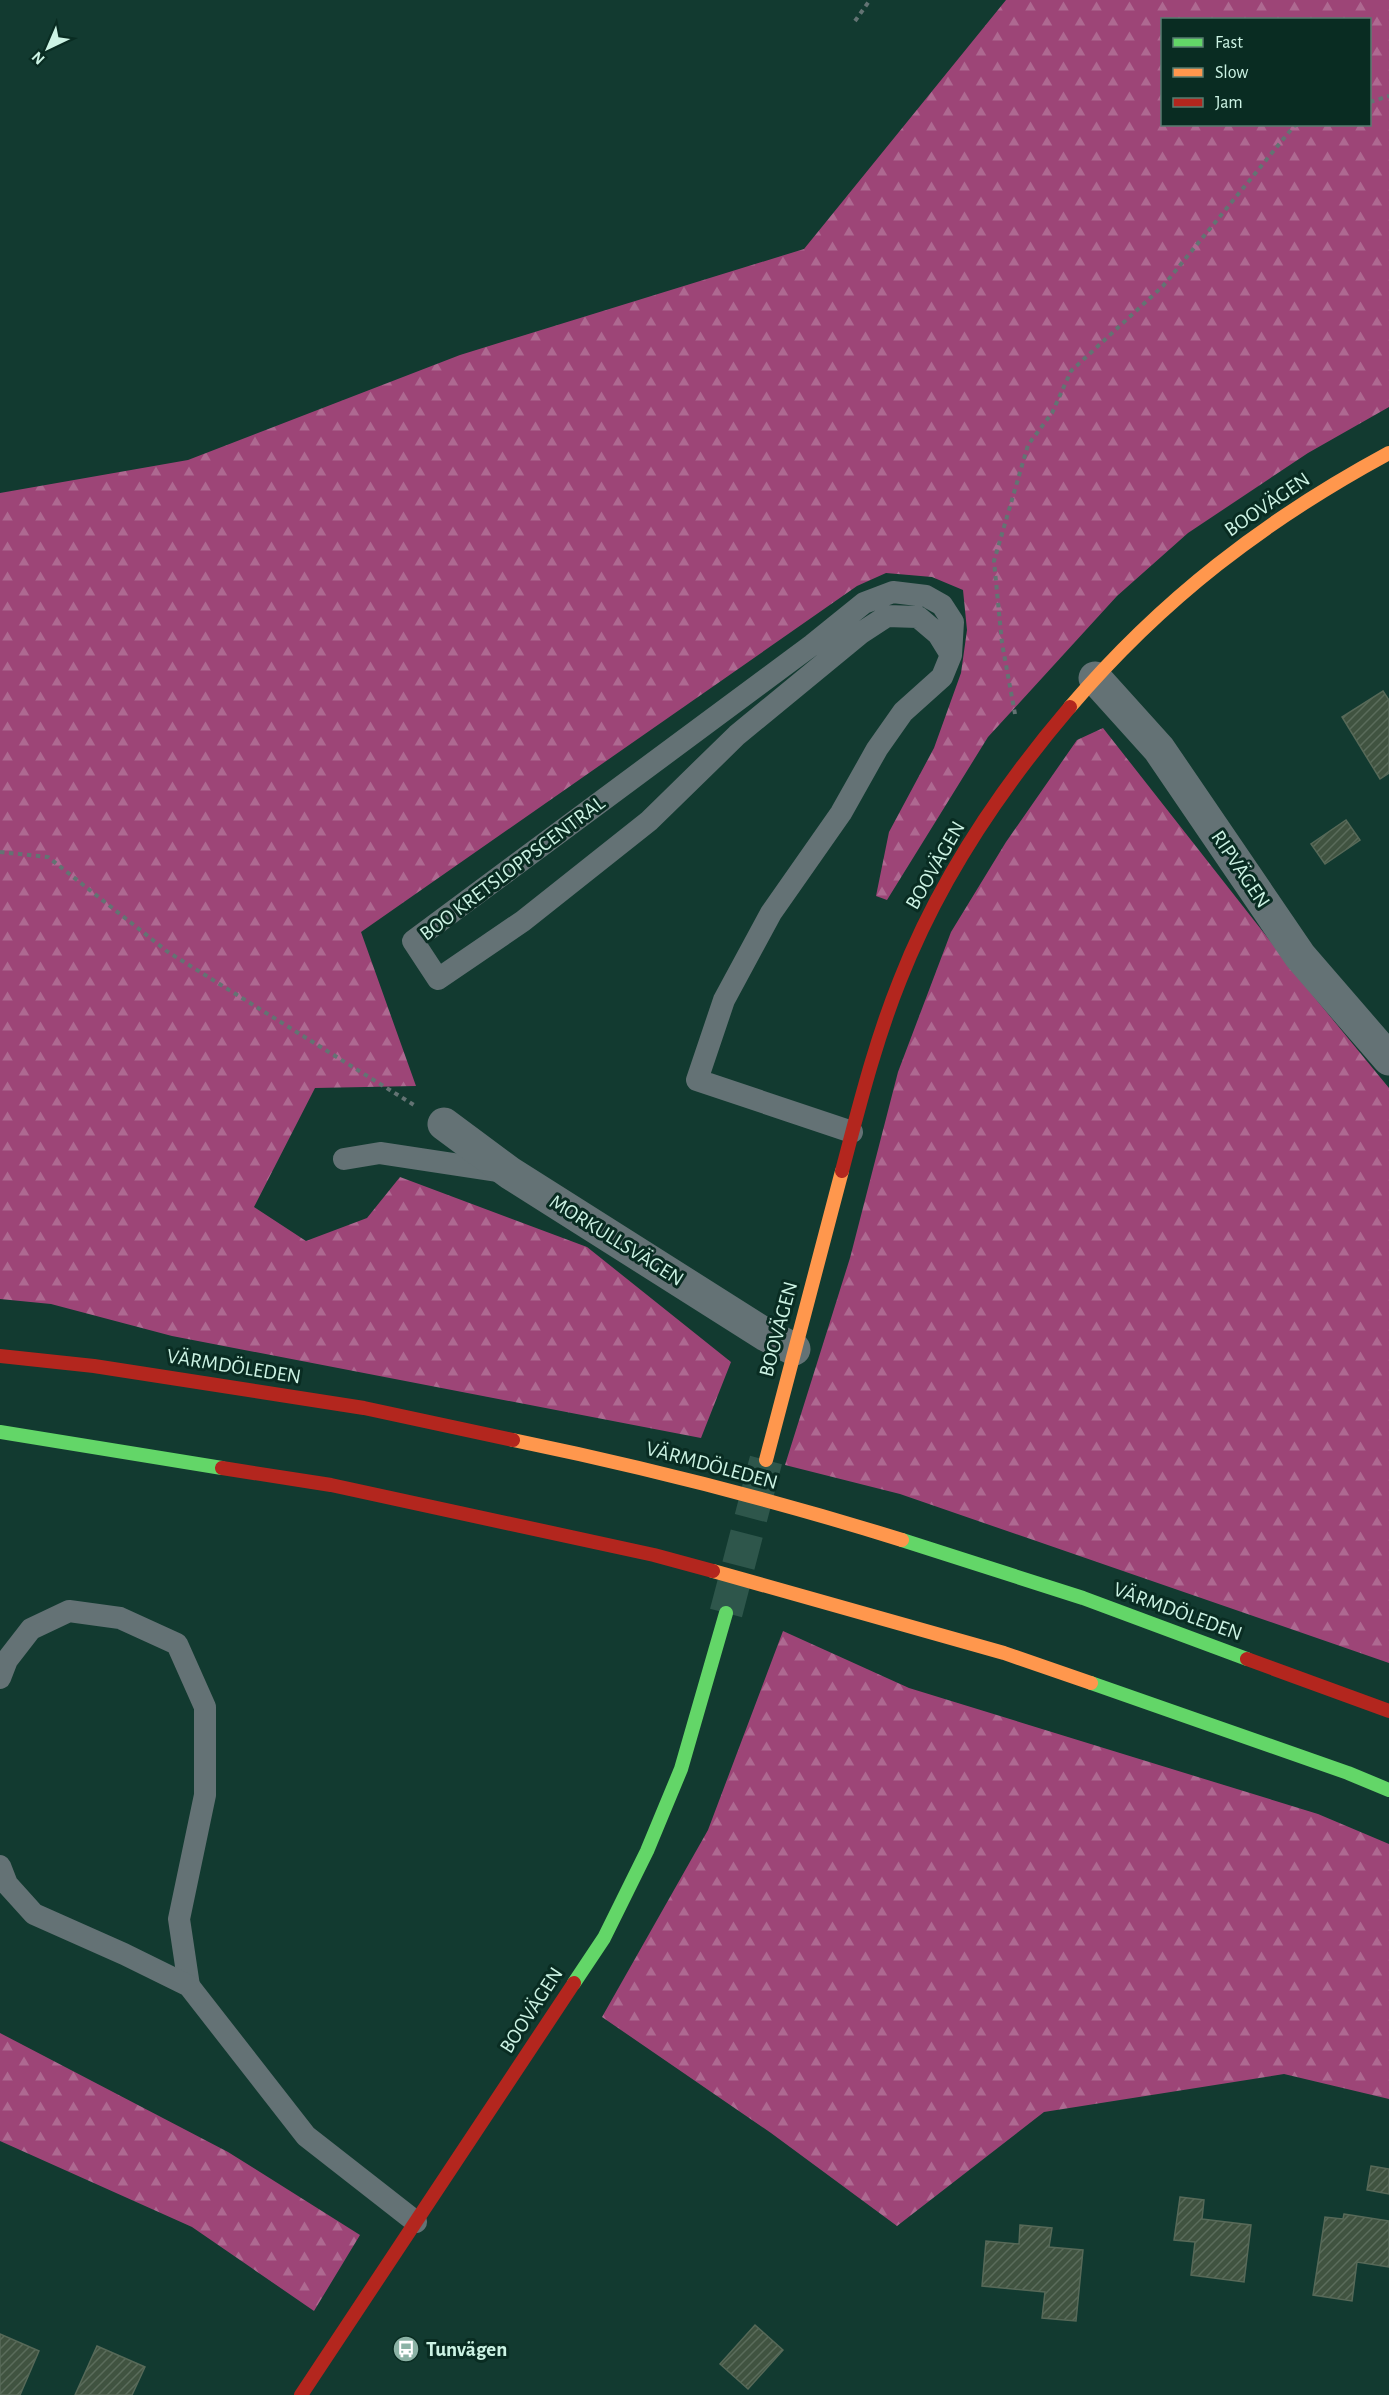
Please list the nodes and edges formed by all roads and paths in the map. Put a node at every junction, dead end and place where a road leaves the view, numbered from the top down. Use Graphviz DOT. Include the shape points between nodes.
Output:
graph roads {
  1 [pos="870,0"];
  2 [pos="855,21"];
  3 [pos="1389,96"];
  4 [pos="1371,102"];
  5 [pos="1294,126"];
  6 [pos="1389,453"];
  7 [pos="951,655"];
  8 [pos="1095,678"];
  9 [pos="1016,717"];
  10 [pos="0,852"];
  11 [pos="1389,1059"];
  12 [pos="444,1124"];
  13 [pos="852,1132"];
  14 [pos="344,1159"];
  15 [pos="510,1173"];
  16 [pos="794,1349"];
  17 [pos="0,1356"];
  18 [pos="0,1432"];
  19 [pos="766,1460"];
  20 [pos="726,1613"];
  21 [pos="0,1678"];
  22 [pos="1389,1711"];
  23 [pos="1389,1790"];
  24 [pos="0,1866"];
  25 [pos="189,1986"];
  26 [pos="416,2222"];
  27 [pos="302,2395"];
  1 -- 2 [label="path"];
  3 -- 4 [label="path"];
  5 -- 9 [label="path" via="1163,286 1071,371 1052,414 1028,445 994,561 1002,643"];
  6 -- 8 [label="main road, BOOVÄGEN" via="1248,540 1165,607"];
  7 -- 7 [label="lane, BOO KRETSLOPPSCENTRAL" via="953,622 942,605 926,596 893,592 864,603 413,941 438,979 523,921 649,821 737,735 887,616 918,617 938,634"];
  7 -- 13 [label="lane, BOO KRETSLOPPSCENTRAL" via="942,677 903,712 890,730 841,813 771,913 724,1000 697,1080"];
  8 -- 11 [label="street, RIPVÄGEN" via="1159,749 1300,956"];
  8 -- 13 [label="main road, BOOVÄGEN" via="998,800 925,923 900,979"];
  10 -- 12 [label="path" via="48,857 168,952"];
  12 -- 15 [label="street, MORKULLSVÄGEN"];
  13 -- 16 [label="main road, BOOVÄGEN"];
  14 -- 15 [label="lane" via="380,1153"];
  15 -- 16 [label="street, MORKULLSVÄGEN"];
  16 -- 19 [label="main road, BOOVÄGEN"];
  17 -- 22 [label="main road, VÄRMDÖLEDEN" via="94,1366 364,1408 609,1460 874,1531 1083,1598"];
  18 -- 23 [label="main road" via="331,1485 654,1555 1004,1653"];
  20 -- 26 [label="main road, BOOVÄGEN" via="681,1769 647,1851 604,1938"];
  21 -- 25 [label="lane" via="7,1660 31,1629 69,1611 120,1618 177,1644 205,1707 205,1795 179,1919"];
  24 -- 25 [label="lane" via="7,1884 34,1914"];
  25 -- 26 [label="lane" via="306,2136"];
  26 -- 27 [label="main road, BOOVÄGEN"];
}
